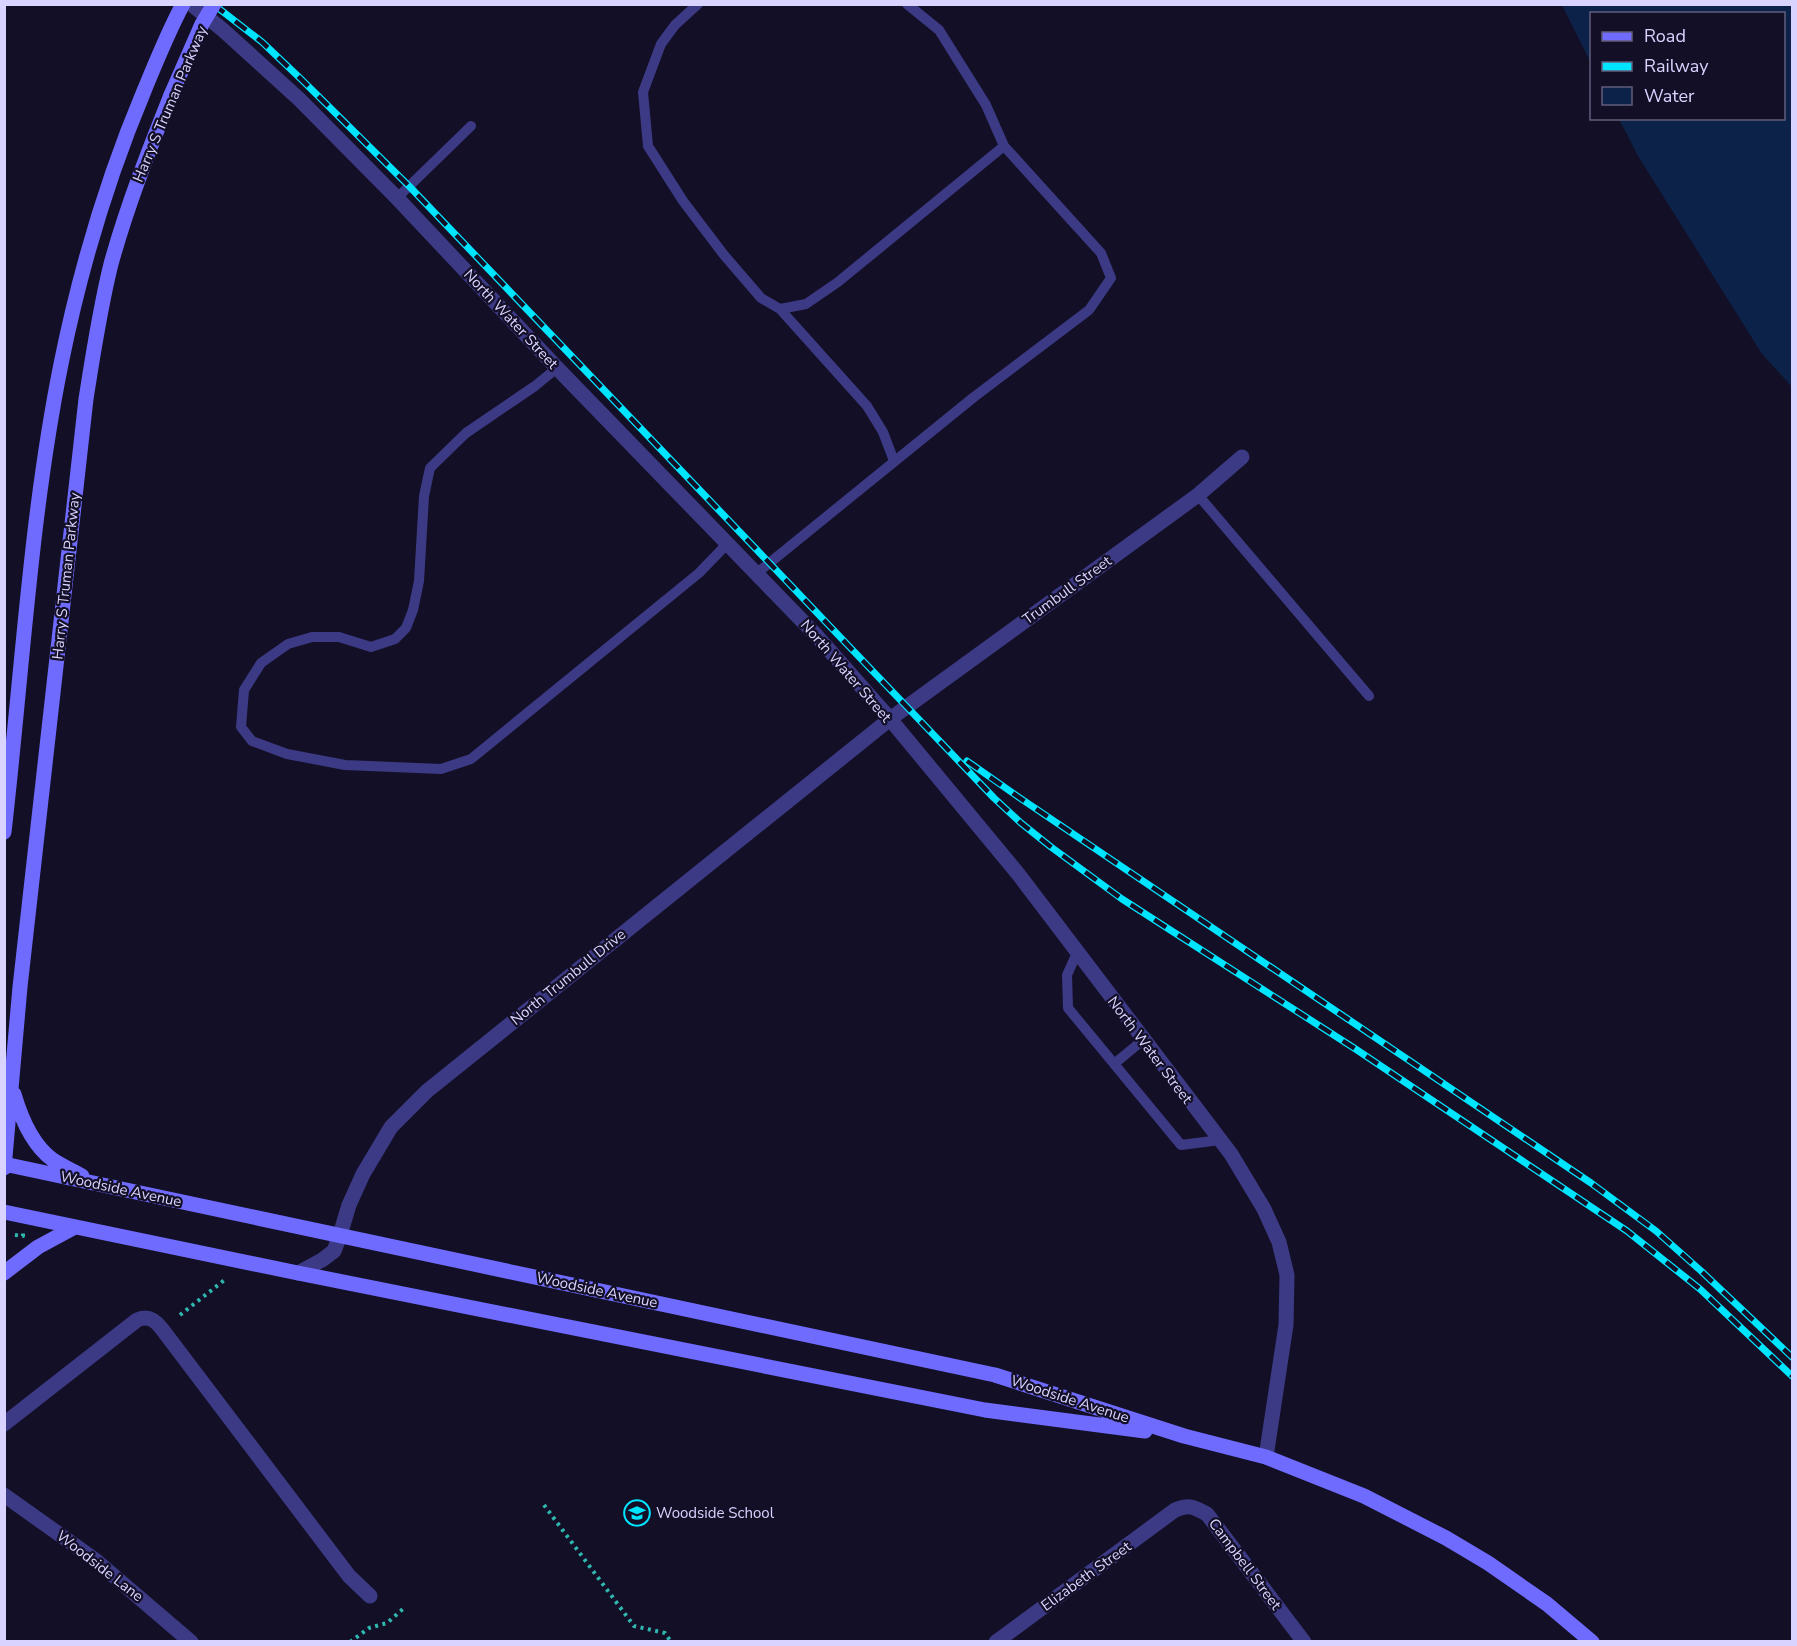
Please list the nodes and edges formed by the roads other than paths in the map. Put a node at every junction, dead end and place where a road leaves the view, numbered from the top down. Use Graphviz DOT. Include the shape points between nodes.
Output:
graph roads {
  1 [pos="183,4"];
  2 [pos="191,4"];
  3 [pos="214,4"];
  4 [pos="698,4"];
  5 [pos="907,4"];
  6 [pos="471,126"];
  7 [pos="1004,146"];
  8 [pos="397,198"];
  9 [pos="780,309"];
  10 [pos="556,368"];
  11 [pos="1242,457"];
  12 [pos="894,461"];
  13 [pos="1198,495"];
  14 [pos="728,543"];
  15 [pos="757,573"];
  16 [pos="1369,696"];
  17 [pos="890,719"];
  18 [pos="4,832"];
  19 [pos="1077,953"];
  20 [pos="1143,1040"];
  21 [pos="1114,1064"];
  22 [pos="12,1087"];
  23 [pos="1220,1140"];
  24 [pos="5,1166"];
  25 [pos="95,1184"];
  26 [pos="4,1212"];
  27 [pos="75,1227"];
  28 [pos="340,1235"];
  29 [pos="297,1273"];
  30 [pos="4,1274"];
  31 [pos="4,1424"];
  32 [pos="1184,1436"];
  33 [pos="1266,1457"];
  34 [pos="4,1495"];
  35 [pos="1175,1510"];
  36 [pos="370,1596"];
  37 [pos="191,1641"];
  38 [pos="999,1641"];
  39 [pos="1304,1641"];
  40 [pos="1592,1641"];
  1 -- 18 [label="street, Harry S Truman Parkway" via="125,135 106,190 61,364 35,536"];
  2 -- 8 [label="street, North Water Street" via="298,99"];
  3 -- 22 [label="street, Harry S Truman Parkway, bridge" via="171,95 128,208 99,321 88,388"];
  4 -- 9 [label="lane" via="661,44 643,92 648,146 724,255 761,298"];
  5 -- 7 [label="lane" via="939,30 986,105"];
  6 -- 8 [label="lane"];
  7 -- 9 [label="lane" via="838,282 806,304"];
  7 -- 12 [label="lane" via="1101,253 1111,278 1089,309"];
  8 -- 10 [label="street, North Water Street"];
  9 -- 12 [label="lane" via="867,406"];
  10 -- 14 [label="street, North Water Street"];
  10 -- 14 [label="lane" via="466,433 430,468 424,496 419,581 406,628 395,639 371,647 339,637 312,637 288,644 261,663 244,690 241,727 252,741 287,754 345,765 441,769 471,759 699,573"];
  11 -- 13 [label="street, Trumbull Street"];
  12 -- 15 [label="lane"];
  13 -- 16 [label="lane"];
  13 -- 17 [label="street, Trumbull Street"];
  14 -- 15 [label="street, North Water Street"];
  15 -- 17 [label="street, North Water Street"];
  17 -- 19 [label="street, North Water Street"];
  17 -- 28 [label="street, North Trumbull Drive" via="427,1090 391,1128 363,1174"];
  19 -- 20 [label="street, North Water Street"];
  19 -- 21 [label="lane" via="1067,975 1068,1008"];
  20 -- 21 [label="lane"];
  20 -- 23 [label="street, North Water Street"];
  21 -- 23 [label="lane" via="1181,1145"];
  22 -- 24 [label="street, Harry S Truman Parkway"];
  22 -- 25 [label="street" via="21,1118 51,1159"];
  23 -- 33 [label="street, North Water Street" via="1264,1209 1279,1242 1287,1275 1286,1325"];
  24 -- 25 [label="street, Woodside Avenue"];
  25 -- 28 [label="street, Woodside Avenue"];
  26 -- 27 [label="street, Woodside Avenue"];
  27 -- 29 [label="street, Woodside Avenue"];
  27 -- 30 [label="street" via="38,1247"];
  28 -- 29 [label="street, North Trumbull Drive" via="334,1251"];
  28 -- 32 [label="street, Woodside Avenue" via="995,1375"];
  29 -- 32 [label="street, Woodside Avenue" via="985,1410"];
  31 -- 36 [label="street" via="137,1320 154,1320 349,1576"];
  32 -- 33 [label="street, Woodside Avenue"];
  33 -- 40 [label="street, Woodside Avenue" via="1364,1496 1446,1538 1513,1580"];
  34 -- 37 [label="street, Woodside Lane" via="94,1559"];
  35 -- 38 [label="street, Elizabeth Street"];
  35 -- 39 [label="street, Campbell Street" via="1185,1506 1207,1514"];
}
